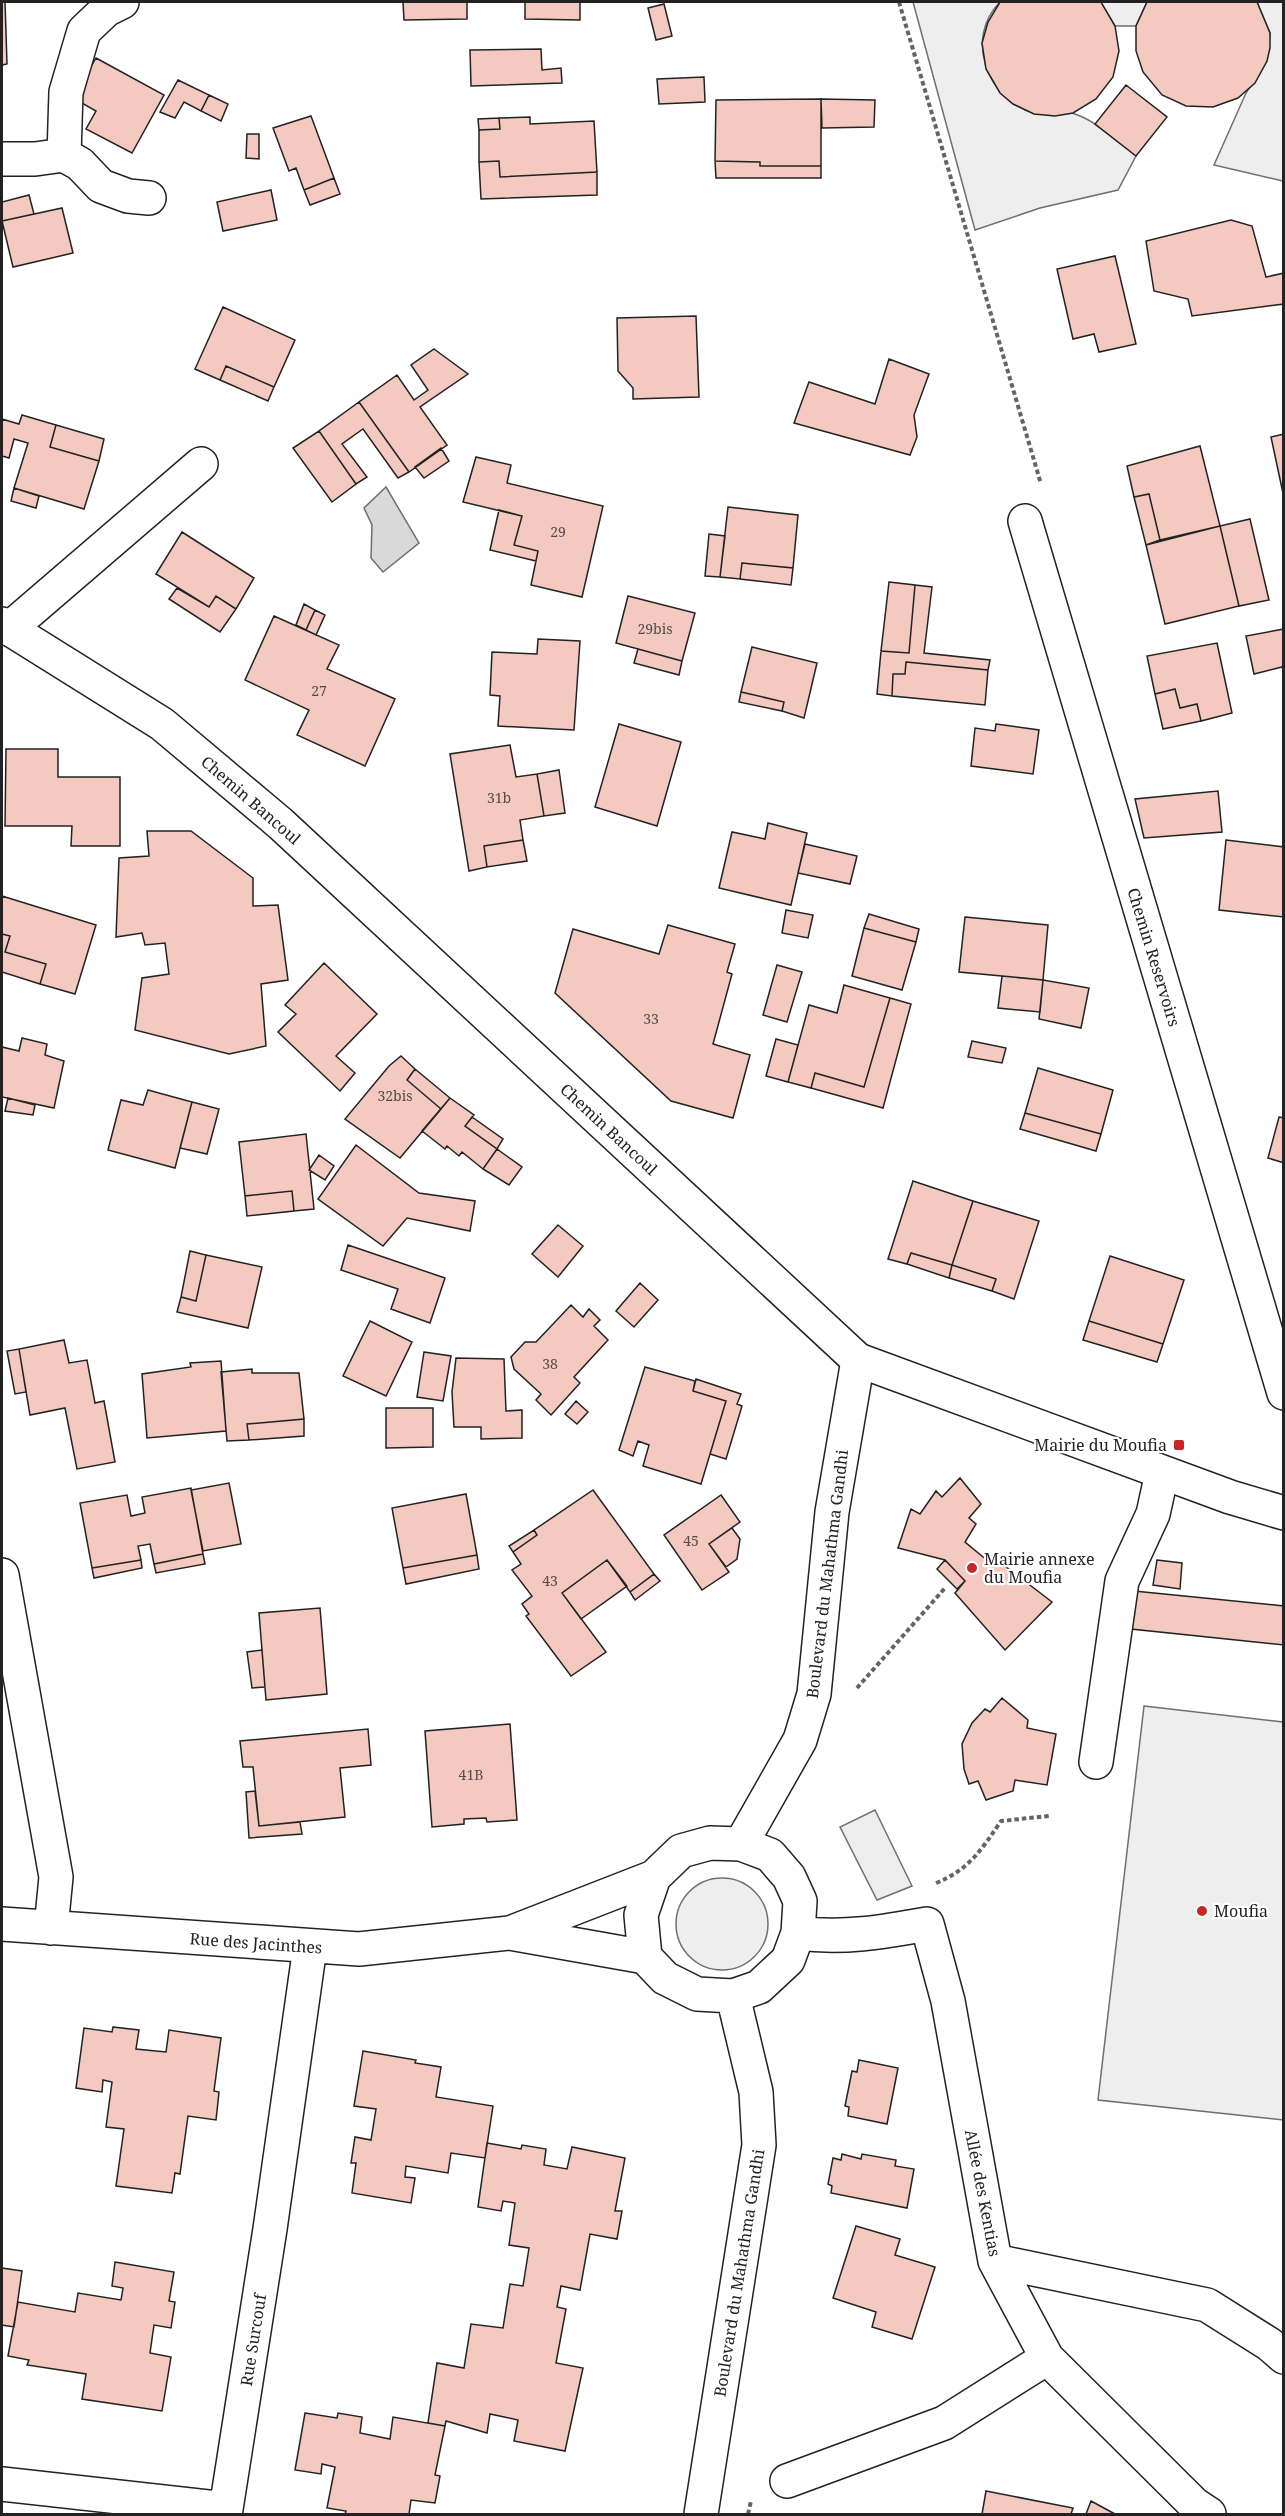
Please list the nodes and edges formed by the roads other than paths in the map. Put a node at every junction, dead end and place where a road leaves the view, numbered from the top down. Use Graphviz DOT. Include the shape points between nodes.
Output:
graph roads {
  1 [pos="122,2"];
  2 [pos="64,155"];
  3 [pos="2,159"];
  4 [pos="149,198"];
  5 [pos="201,464"];
  6 [pos="1025,521"];
  7 [pos="5,627"];
  8 [pos="858,1360"];
  9 [pos="1284,1393"];
  10 [pos="1162,1473"];
  11 [pos="1283,1513"];
  12 [pos="2,1575"];
  13 [pos="1096,1762"];
  14 [pos="741,1844"];
  15 [pos="654,1877"];
  16 [pos="2,1924"];
  17 [pos="51,1928"];
  18 [pos="510,1933"];
  19 [pos="798,1933"];
  20 [pos="310,1947"];
  21 [pos="645,1957"];
  22 [pos="733,1996"];
  23 [pos="994,2261"];
  24 [pos="1284,2357"];
  25 [pos="1047,2358"];
  26 [pos="787,2481"];
  27 [pos="2,2484"];
  28 [pos="226,2512"];
  29 [pos="701,2514"];
  30 [pos="1209,2514"];
  1 -- 2 [label="street" via="106,9 84,31 66,92"];
  2 -- 3 [label="street"];
  2 -- 4 [label="street" via="80,164 101,186 128,196"];
  5 -- 7 [label="street"];
  6 -- 9 [label="street, Chemin Reservoirs"];
  7 -- 8 [label="street, Chemin Bancoul" via="162,724 281,824"];
  8 -- 10 [label="street, Chemin Bancoul"];
  8 -- 14 [label="street, Boulevard du Mahathma Gandhi" via="832,1512 814,1694 800,1740"];
  10 -- 11 [label="street, Chemin Bancoul"];
  10 -- 13 [label="street" via="1153,1514 1122,1581"];
  12 -- 17 [label="street" via="56,1877"];
  14 -- 15 [label="street" via="710,1843 681,1851"];
  14 -- 19 [label="street" via="770,1855 789,1877 800,1901"];
  15 -- 18 [label="street, Rue des Jacinthes"];
  15 -- 21 [label="street" via="641,1915"];
  16 -- 17 [label="street, Rue des Jacinthes"];
  17 -- 20 [label="street, Rue des Jacinthes"];
  18 -- 20 [label="street, Rue des Jacinthes" via="358,1949"];
  18 -- 21 [label="street, Rue des Jacinthes"];
  19 -- 22 [label="street" via="788,1960 759,1987"];
  19 -- 23 [label="street, Allée des Kentias" via="866,1934 927,1924 948,2001"];
  20 -- 28 [label="street, Rue Surcouf"];
  21 -- 22 [label="street" via="665,1978 697,1994"];
  22 -- 29 [label="street, Boulevard du Mahathma Gandhi" via="756,2092 759,2145"];
  23 -- 24 [label="street" via="1207,2305"];
  23 -- 25 [label="street, Allée des Kentias"];
  25 -- 26 [label="street" via="944,2423"];
  25 -- 30 [label="street, Allée des Kentias" via="1194,2504"];
  27 -- 28 [label="street, Rue Surcouf"];
}
